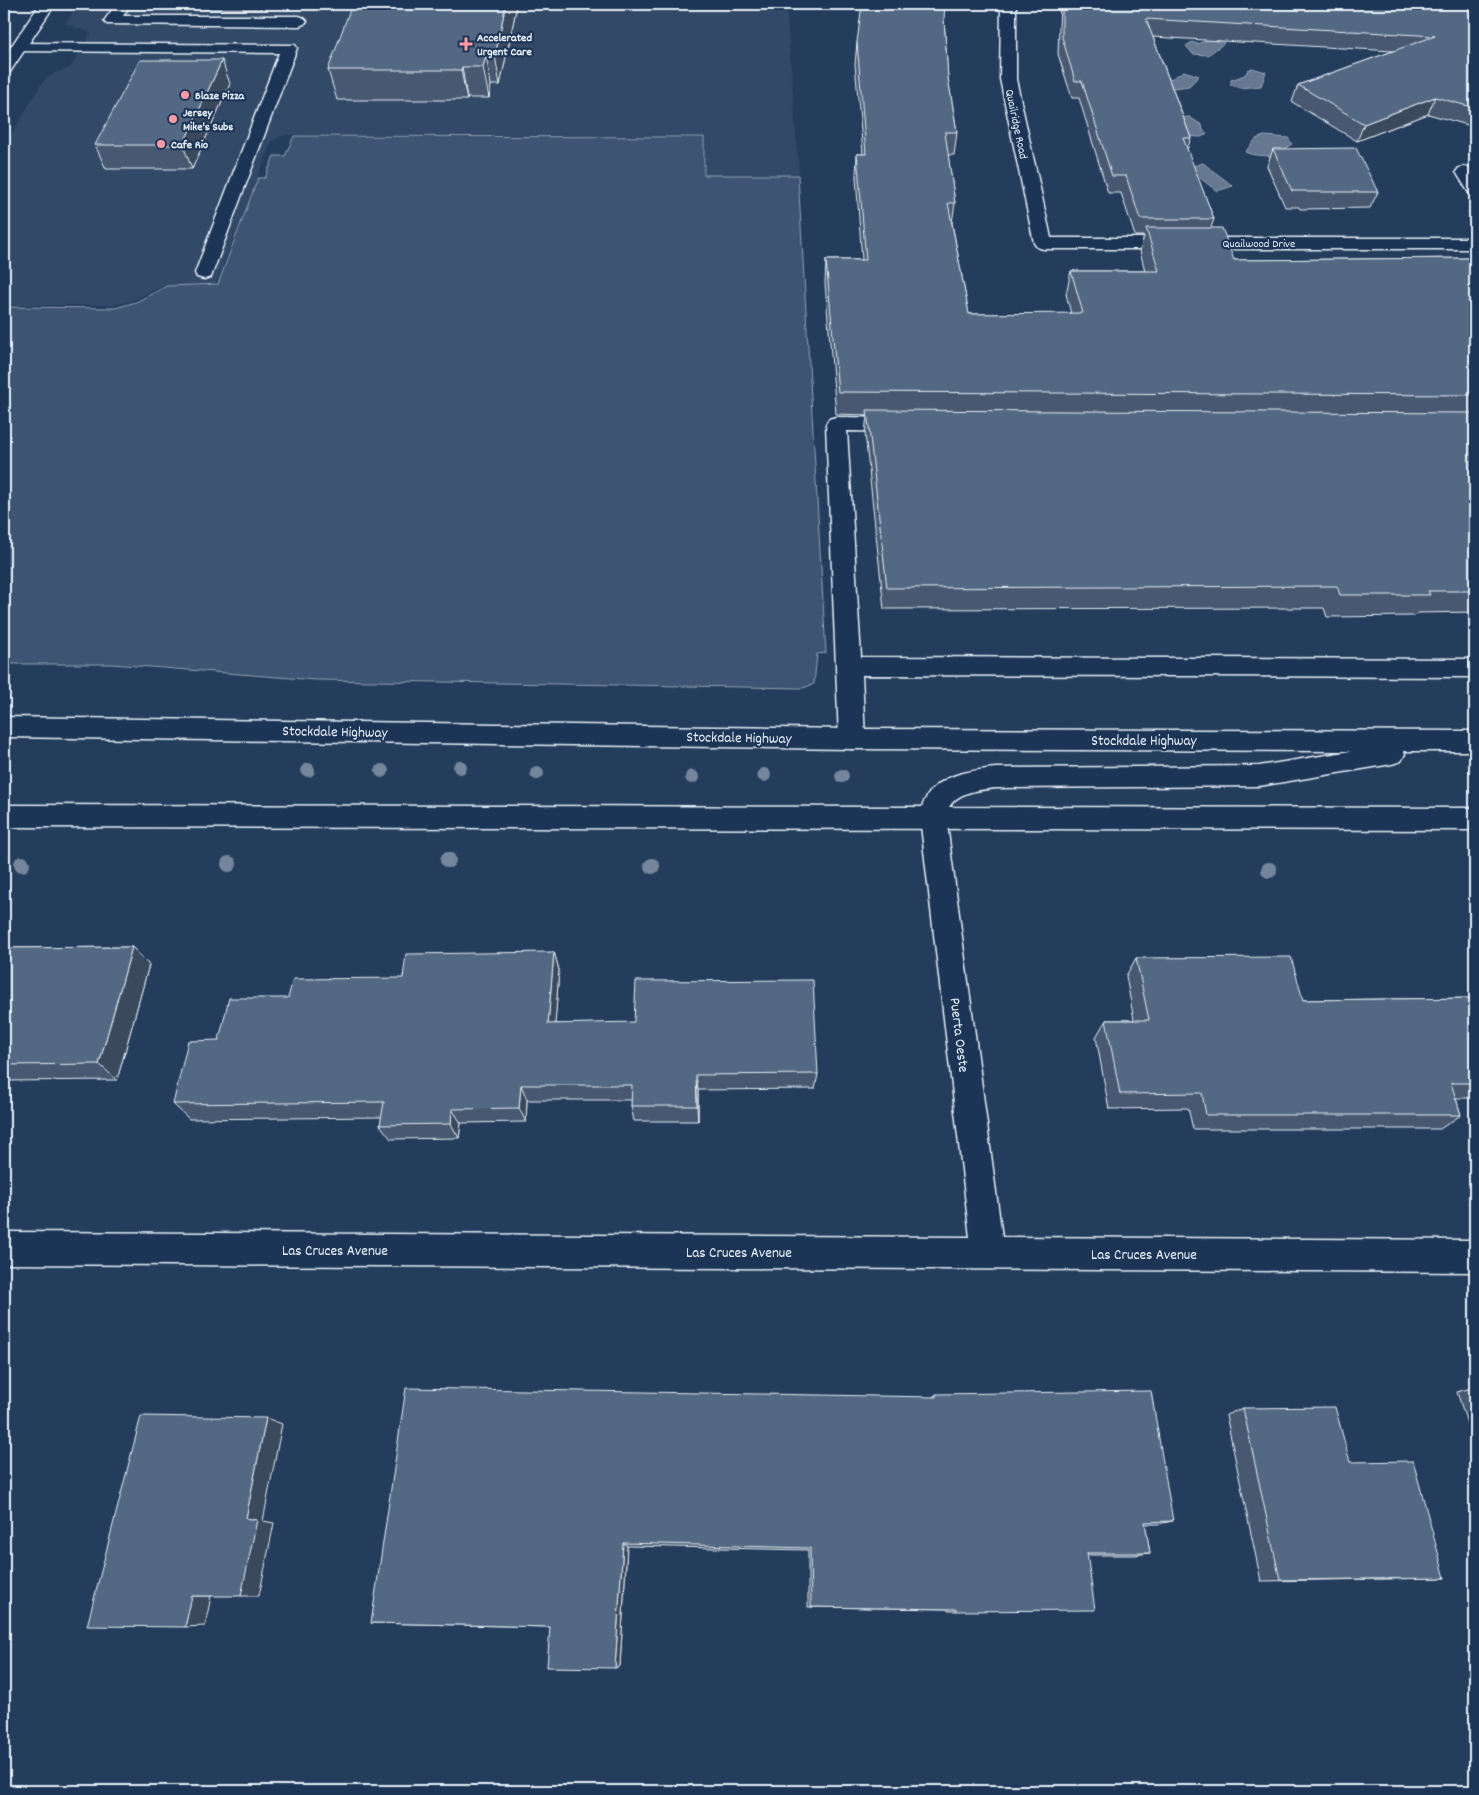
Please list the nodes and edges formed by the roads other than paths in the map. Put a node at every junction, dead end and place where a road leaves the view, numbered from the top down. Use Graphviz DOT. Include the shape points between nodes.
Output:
graph roads {
  1 [pos="47,4"];
  2 [pos="123,4"];
  3 [pos="307,4"];
  4 [pos="1008,4"];
  5 [pos="300,21"];
  6 [pos="11,48"];
  7 [pos="289,48"];
  8 [pos="4,69"];
  9 [pos="1465,172"];
  10 [pos="1475,189"];
  11 [pos="1043,243"];
  12 [pos="1475,244"];
  13 [pos="204,273"];
  14 [pos="926,425"];
  15 [pos="849,666"];
  16 [pos="1475,668"];
  17 [pos="4,727"];
  18 [pos="852,739"];
  19 [pos="1469,741"];
  20 [pos="4,816"];
  21 [pos="933,817"];
  22 [pos="1475,819"];
  23 [pos="4,1248"];
  24 [pos="988,1253"];
  25 [pos="1475,1256"];
  1 -- 6 [label="street"];
  2 -- 5 [label="street" via="112,20"];
  3 -- 5 [label="street"];
  4 -- 11 [label="street, Quailridge Road" via="1008,79"];
  5 -- 7 [label="street"];
  6 -- 7 [label="street"];
  6 -- 8 [label="street"];
  7 -- 13 [label="street"];
  9 -- 10 [label="street"];
  11 -- 12 [label="street, Quailwood Drive"];
  14 -- 15 [label="street" via="836,424"];
  15 -- 16 [label="street"];
  15 -- 18 [label="street"];
  17 -- 18 [label="street, Stockdale Highway"];
  18 -- 19 [label="street, Stockdale Highway"];
  19 -- 21 [label="street" via="1259,776 974,780 951,788 938,800"];
  20 -- 21 [label="street"];
  21 -- 22 [label="street"];
  21 -- 24 [label="street, Puerta Oeste"];
  23 -- 24 [label="street, Las Cruces Avenue"];
  24 -- 25 [label="street, Las Cruces Avenue"];
}
